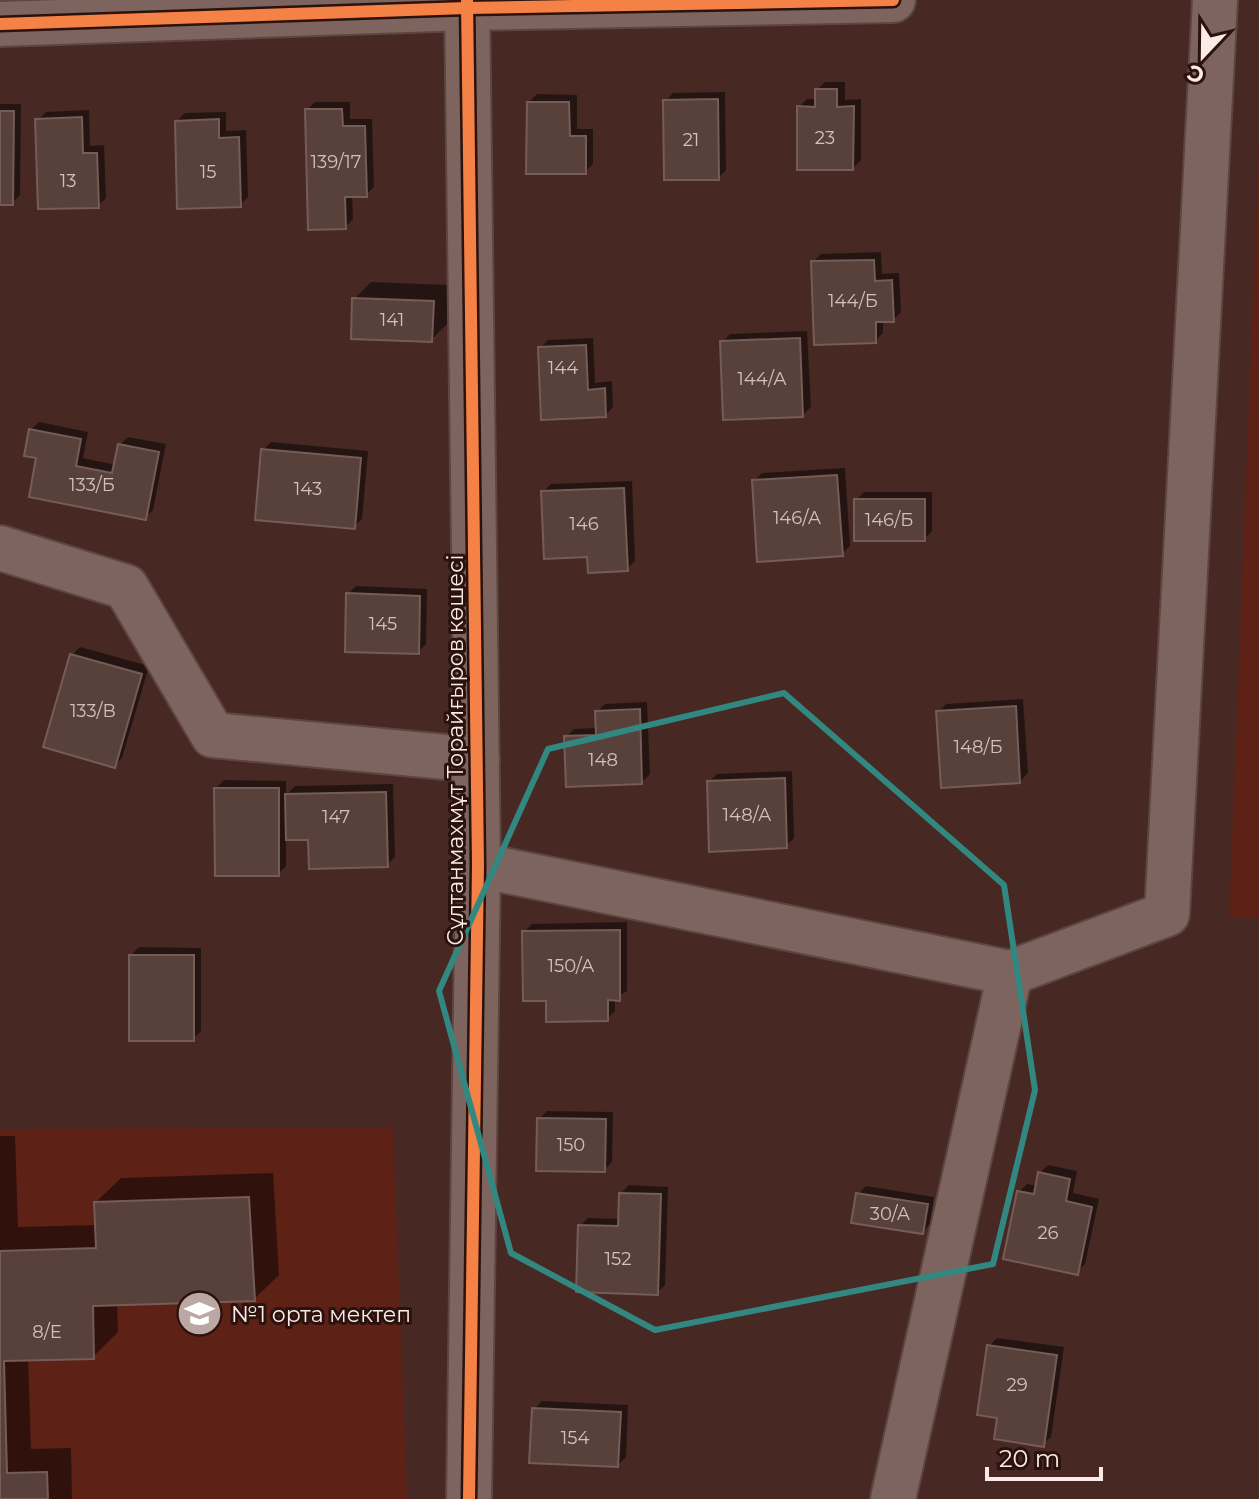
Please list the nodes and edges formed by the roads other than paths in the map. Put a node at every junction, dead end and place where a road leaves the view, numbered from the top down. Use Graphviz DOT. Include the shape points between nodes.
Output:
graph roads {
  1 [pos="893,0"];
  2 [pos="1215,0"];
  3 [pos="467,4"];
  4 [pos="0,24"];
  5 [pos="0,548"];
  6 [pos="477,760"];
  7 [pos="478,865"];
  8 [pos="1010,973"];
  9 [pos="469,1499"];
  10 [pos="893,1499"];
  1 -- 3 [label="street"];
  2 -- 8 [label="street" via="1167,914"];
  3 -- 4 [label="street"];
  3 -- 6 [label="street, Сұлтанмахмұт Торайғыров көшесі"];
  5 -- 6 [label="street" via="126,587 213,735"];
  6 -- 7 [label="street, Сұлтанмахмұт Торайғыров көшесі"];
  7 -- 8 [label="street"];
  7 -- 9 [label="street, Сұлтанмахмұт Торайғыров көшесі"];
  8 -- 10 [label="street"];
}
